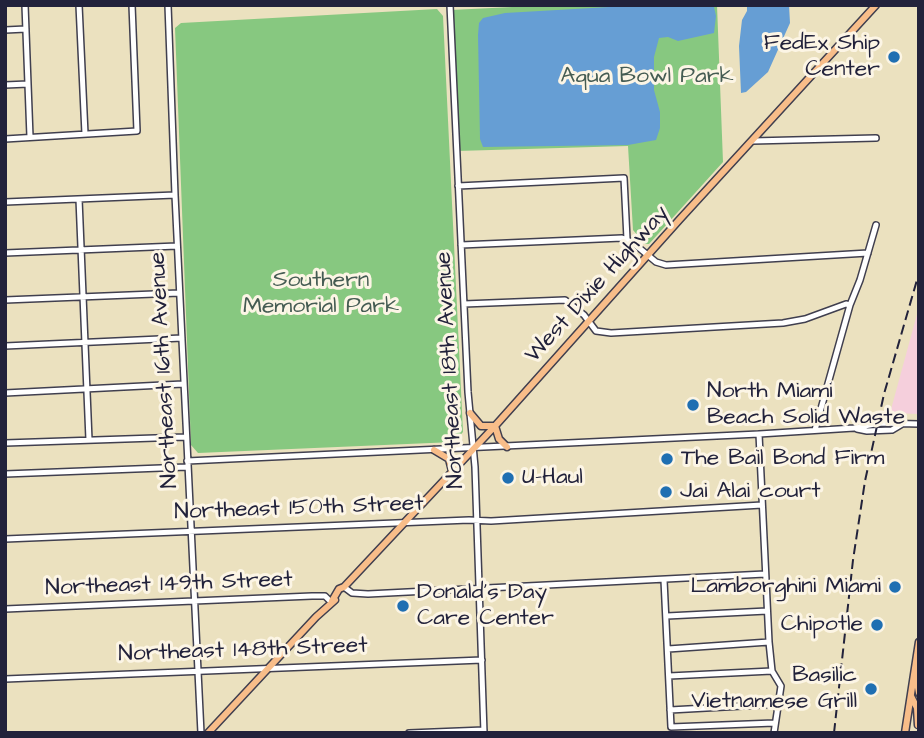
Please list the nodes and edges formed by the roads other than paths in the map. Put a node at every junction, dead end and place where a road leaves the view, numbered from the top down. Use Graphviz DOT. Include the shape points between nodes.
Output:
graph roads {
  1 [pos="25,5"];
  2 [pos="79,5"];
  3 [pos="132,5"];
  4 [pos="168,5"];
  5 [pos="450,5"];
  6 [pos="876,5"];
  7 [pos="26,29"];
  8 [pos="5,30"];
  9 [pos="28,84"];
  10 [pos="5,85"];
  11 [pos="85,134"];
  12 [pos="30,137"];
  13 [pos="876,138"];
  14 [pos="5,139"];
  15 [pos="752,141"];
  16 [pos="458,186"];
  17 [pos="174,195"];
  18 [pos="79,198"];
  19 [pos="5,202"];
  20 [pos="876,225"];
  21 [pos="627,239"];
  22 [pos="461,245"];
  23 [pos="177,246"];
  24 [pos="81,250"];
  25 [pos="5,253"];
  26 [pos="868,253"];
  27 [pos="648,256"];
  28 [pos="179,293"];
  29 [pos="83,296"];
  30 [pos="5,300"];
  31 [pos="464,304"];
  32 [pos="850,305"];
  33 [pos="589,322"];
  34 [pos="182,338"];
  35 [pos="85,342"];
  36 [pos="5,346"];
  37 [pos="183,384"];
  38 [pos="87,388"];
  39 [pos="5,393"];
  40 [pos="470,412"];
  41 [pos="919,424"];
  42 [pos="495,426"];
  43 [pos="815,430"];
  44 [pos="759,434"];
  45 [pos="186,437"];
  46 [pos="89,440"];
  47 [pos="5,443"];
  48 [pos="507,447"];
  49 [pos="474,449"];
  50 [pos="434,450"];
  51 [pos="187,464"];
  52 [pos="452,471"];
  53 [pos="5,474"];
  54 [pos="762,505"];
  55 [pos="476,521"];
  56 [pos="405,522"];
  57 [pos="191,531"];
  58 [pos="5,539"];
  59 [pos="765,574"];
  60 [pos="664,580"];
  61 [pos="344,587"];
  62 [pos="479,589"];
  63 [pos="194,601"];
  64 [pos="332,601"];
  65 [pos="5,609"];
  66 [pos="767,611"];
  67 [pos="667,616"];
  68 [pos="768,642"];
  69 [pos="919,642"];
  70 [pos="668,649"];
  71 [pos="482,660"];
  72 [pos="269,667"];
  73 [pos="915,668"];
  74 [pos="197,671"];
  75 [pos="772,671"];
  76 [pos="669,676"];
  77 [pos="5,679"];
  78 [pos="919,693"];
  79 [pos="911,696"];
  80 [pos="779,704"];
  81 [pos="670,710"];
  82 [pos="774,723"];
  83 [pos="919,724"];
  84 [pos="484,731"];
  85 [pos="201,733"];
  86 [pos="208,733"];
  87 [pos="409,733"];
  88 [pos="774,733"];
  89 [pos="905,733"];
  90 [pos="917,733"];
  1 -- 7 [label="street"];
  2 -- 11 [label="street"];
  3 -- 11 [label="street" via="137,131"];
  4 -- 17 [label="street, Northeast 16th Avenue"];
  5 -- 16 [label="street, Northeast 18th Avenue"];
  6 -- 15 [label="main road, West Dixie Highway"];
  7 -- 8 [label="street"];
  7 -- 9 [label="street"];
  9 -- 10 [label="street"];
  9 -- 12 [label="street"];
  11 -- 12 [label="street"];
  12 -- 14 [label="street"];
  13 -- 15 [label="street"];
  15 -- 27 [label="main road, West Dixie Highway"];
  16 -- 21 [label="street" via="624,178"];
  16 -- 22 [label="street, Northeast 18th Avenue"];
  17 -- 18 [label="street"];
  17 -- 23 [label="street, Northeast 16th Avenue"];
  18 -- 19 [label="street"];
  18 -- 24 [label="street"];
  20 -- 26 [label="street"];
  21 -- 22 [label="street"];
  21 -- 27 [label="street"];
  22 -- 31 [label="street, Northeast 18th Avenue"];
  23 -- 24 [label="street"];
  23 -- 28 [label="street, Northeast 16th Avenue"];
  24 -- 25 [label="street"];
  24 -- 29 [label="street"];
  26 -- 27 [label="street" via="666,265"];
  26 -- 32 [label="street"];
  27 -- 33 [label="main road, West Dixie Highway"];
  28 -- 29 [label="street"];
  28 -- 34 [label="street, Northeast 16th Avenue"];
  29 -- 30 [label="street"];
  29 -- 35 [label="street"];
  31 -- 33 [label="street" via="565,300"];
  31 -- 40 [label="street, Northeast 18th Avenue"];
  32 -- 33 [label="street" via="805,319 770,323 598,332"];
  32 -- 43 [label="street"];
  33 -- 42 [label="main road, West Dixie Highway"];
  34 -- 35 [label="street"];
  34 -- 37 [label="street, Northeast 16th Avenue"];
  35 -- 36 [label="street"];
  35 -- 38 [label="street"];
  37 -- 38 [label="street"];
  37 -- 45 [label="street, Northeast 16th Avenue"];
  38 -- 39 [label="street"];
  38 -- 46 [label="street"];
  40 -- 42 [label="main road" via="481,426"];
  40 -- 49 [label="street, Northeast 18th Avenue"];
  41 -- 43 [label="street" via="902,424 892,430"];
  42 -- 48 [label="main road"];
  42 -- 49 [label="main road, West Dixie Highway"];
  43 -- 44 [label="street"];
  44 -- 48 [label="street"];
  44 -- 54 [label="street"];
  45 -- 46 [label="street"];
  45 -- 51 [label="street, Northeast 16th Avenue"];
  46 -- 47 [label="street"];
  48 -- 49 [label="street"];
  49 -- 50 [label="street"];
  49 -- 52 [label="main road, West Dixie Highway"];
  49 -- 55 [label="street, Northeast 18th Avenue"];
  50 -- 51 [label="street"];
  50 -- 52 [label="main road" via="449,459"];
  51 -- 53 [label="street"];
  51 -- 57 [label="street, Northeast 16th Avenue"];
  52 -- 56 [label="main road, West Dixie Highway"];
  54 -- 55 [label="street, Northeast 150th Street"];
  54 -- 59 [label="street"];
  55 -- 56 [label="street, Northeast 150th Street"];
  55 -- 62 [label="street, Northeast 18th Avenue"];
  56 -- 57 [label="street, Northeast 150th Street"];
  56 -- 61 [label="main road, West Dixie Highway"];
  57 -- 58 [label="street, Northeast 150th Street"];
  57 -- 63 [label="street, Northeast 16th Avenue"];
  59 -- 60 [label="street"];
  59 -- 66 [label="street"];
  60 -- 62 [label="street"];
  60 -- 67 [label="street"];
  61 -- 62 [label="street" via="352,593 368,594"];
  61 -- 64 [label="main road, West Dixie Highway"];
  62 -- 71 [label="street, Northeast 18th Avenue"];
  63 -- 64 [label="street, Northeast 149th Street" via="312,596"];
  63 -- 65 [label="street, Northeast 149th Street"];
  63 -- 74 [label="street, Northeast 16th Avenue"];
  64 -- 72 [label="main road, West Dixie Highway"];
  66 -- 67 [label="street"];
  66 -- 68 [label="street"];
  67 -- 70 [label="street"];
  68 -- 70 [label="street"];
  68 -- 75 [label="street"];
  69 -- 73 [label="main road"];
  70 -- 76 [label="street"];
  71 -- 72 [label="street, Northeast 148th Street"];
  71 -- 84 [label="street, Northeast 18th Avenue"];
  72 -- 74 [label="street, Northeast 148th Street"];
  72 -- 86 [label="main road, West Dixie Highway"];
  73 -- 78 [label="main road"];
  73 -- 79 [label="main road"];
  74 -- 77 [label="street, Northeast 148th Street"];
  74 -- 85 [label="street, Northeast 16th Avenue"];
  75 -- 76 [label="street"];
  75 -- 80 [label="street" via="780,686"];
  76 -- 81 [label="street"];
  79 -- 83 [label="main road"];
  79 -- 89 [label="main road"];
  80 -- 81 [label="street"];
  80 -- 82 [label="street"];
  81 -- 82 [label="street" via="671,727"];
  82 -- 88 [label="street"];
  83 -- 90 [label="main road"];
  84 -- 87 [label="street"];
}
